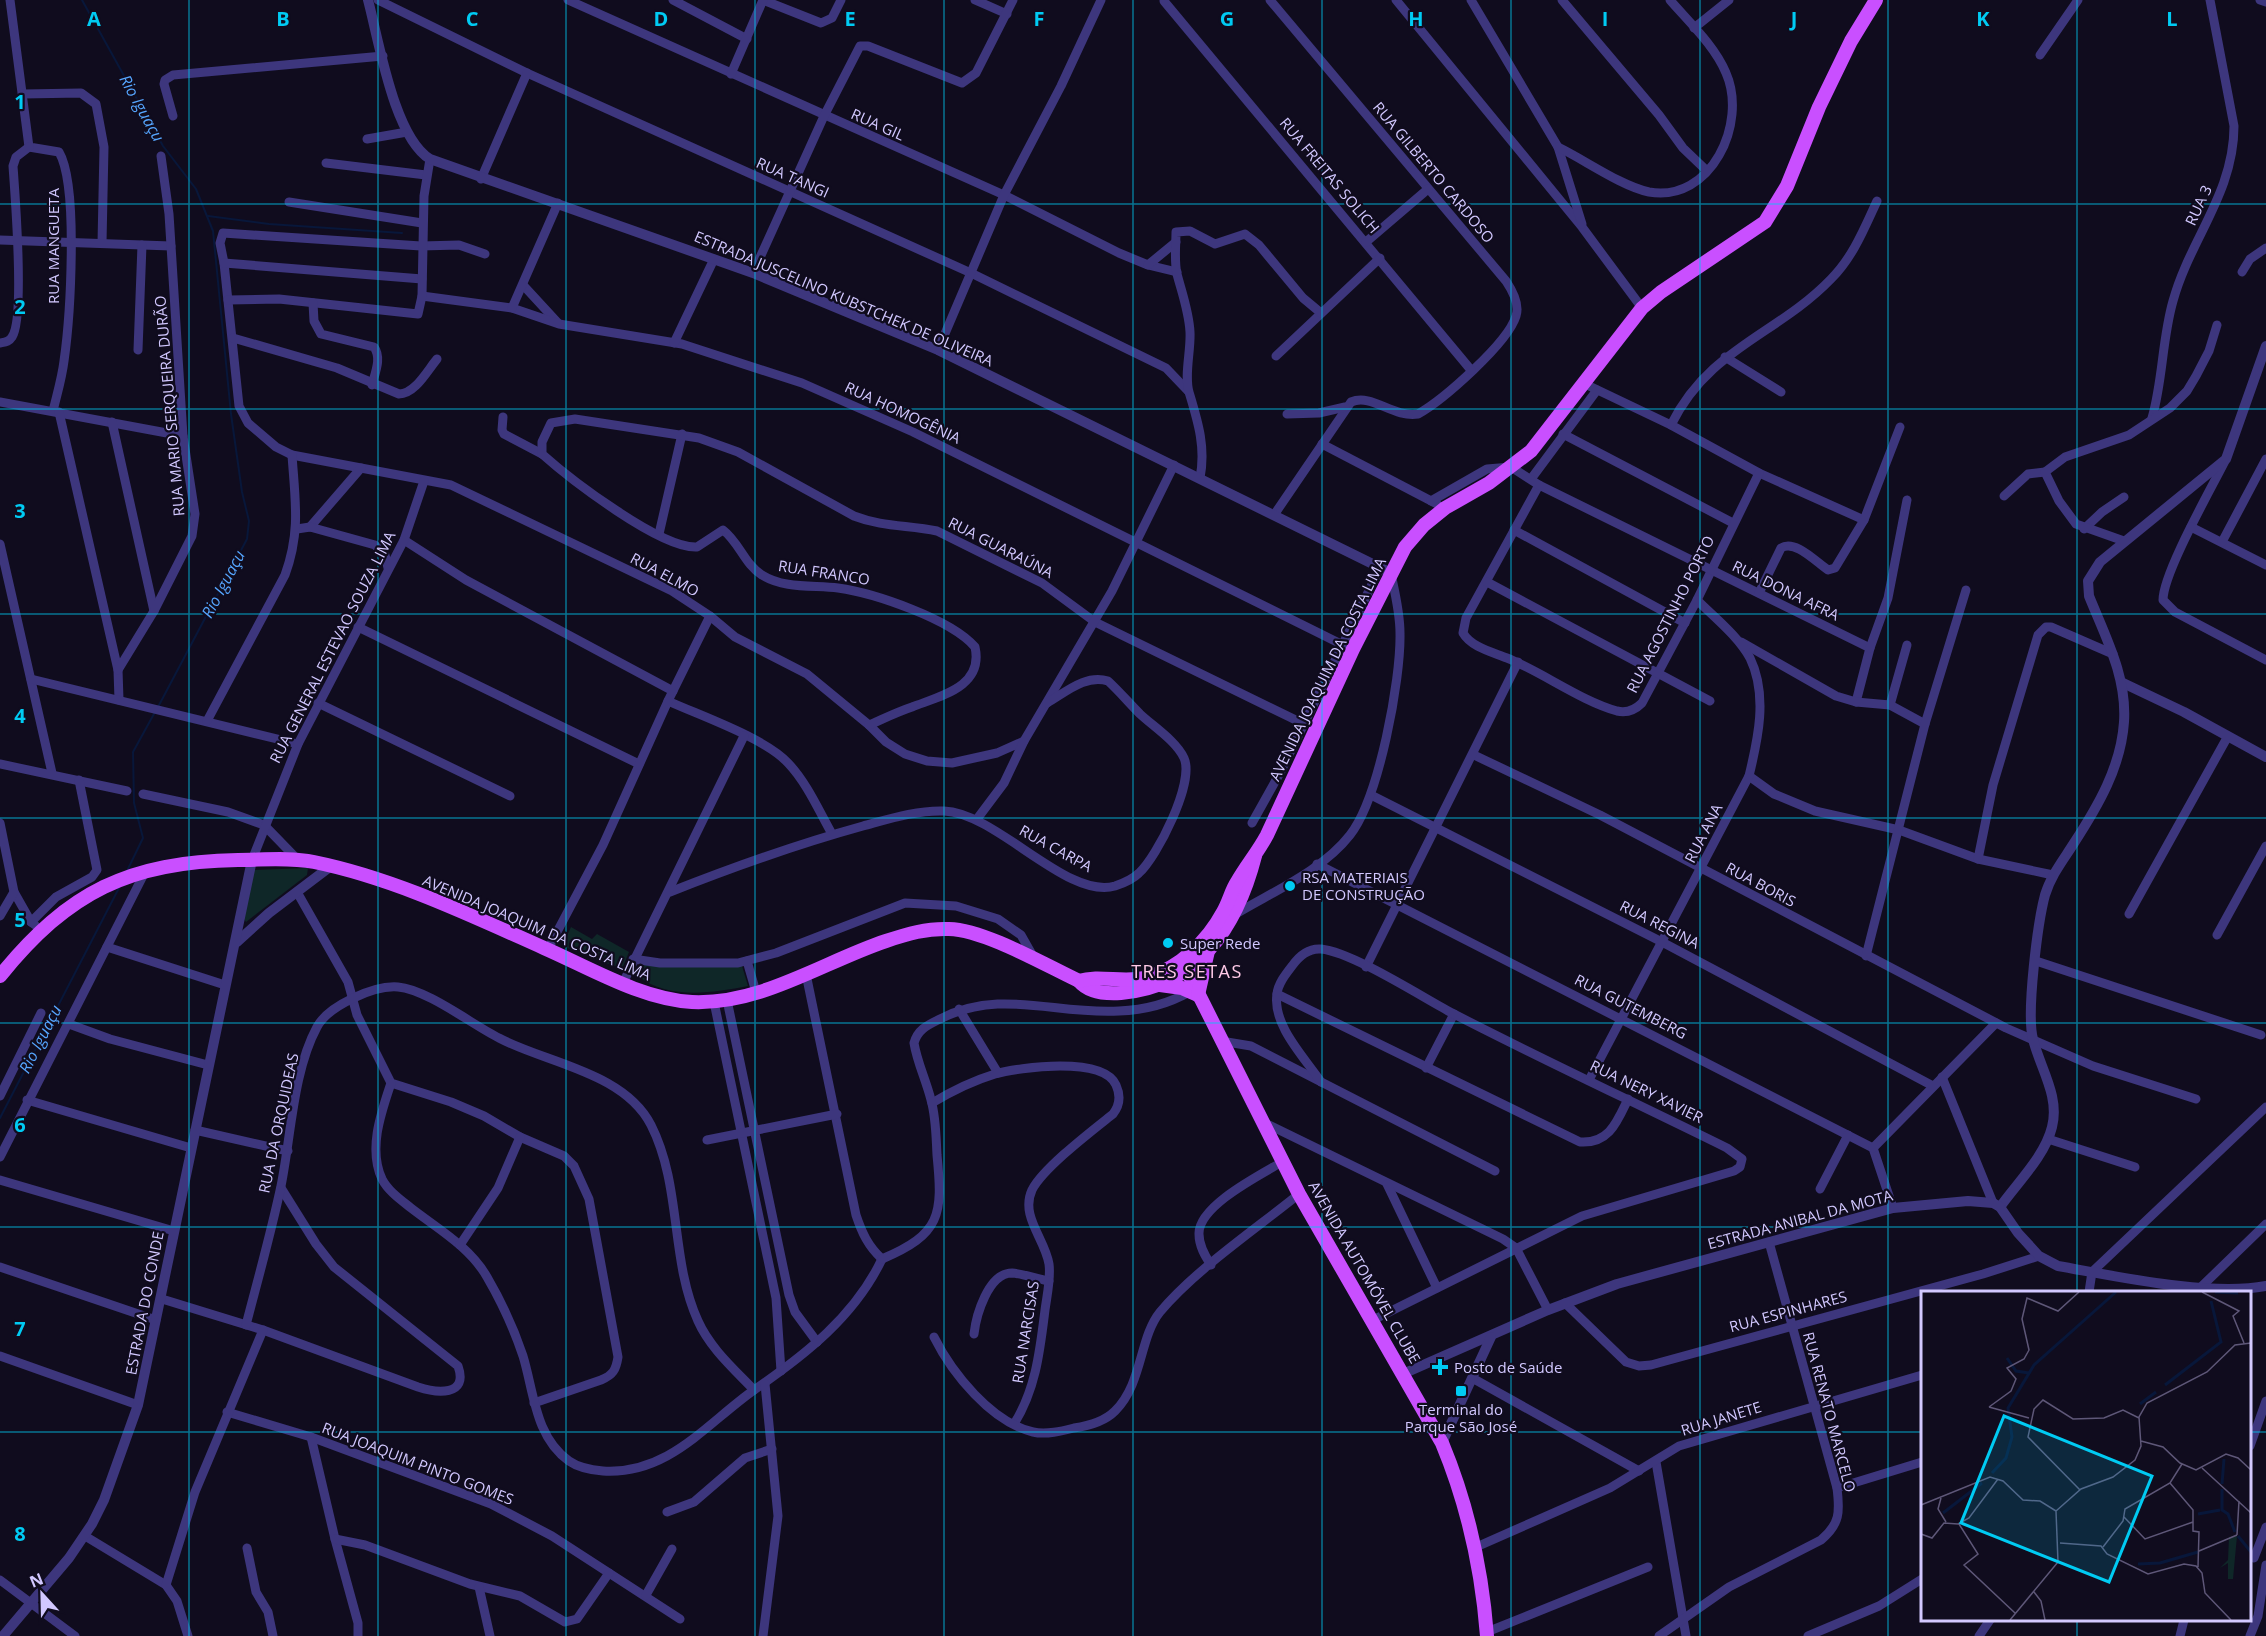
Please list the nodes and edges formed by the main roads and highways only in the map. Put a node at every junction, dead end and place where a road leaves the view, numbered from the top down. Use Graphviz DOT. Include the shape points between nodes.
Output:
graph roads {
  1 [pos="1875,0"];
  2 [pos="1255,856"];
  3 [pos="1202,950"];
  4 [pos="1187,971"];
  5 [pos="0,976"];
  6 [pos="1161,978"];
  7 [pos="1194,994"];
  8 [pos="1487,1634"];
  1 -- 2 [label="main road, AVENIDA JOAQUIM DA COSTA LIMA" via="1819,107 1787,186 1765,222 1642,308 1591,387 1531,451 1424,525 1385,571"];
  2 -- 3 [label="main road, AVENIDA JOAQUIM DA COSTA LIMA"];
  2 -- 3 [label="main road, AVENIDA JOAQUIM DA COSTA LIMA" via="1234,915"];
  3 -- 4 [label="main road"];
  3 -- 6 [label="main road, AVENIDA JOAQUIM DA COSTA LIMA"];
  3 -- 7 [label="main road"];
  4 -- 6 [label="main road"];
  4 -- 7 [label="main road, AVENIDA AUTOMÓVEL CLUBE"];
  5 -- 6 [label="main road, AVENIDA JOAQUIM DA COSTA LIMA" via="36,926 135,873 216,861 298,860 376,879 623,983 689,1002 721,1001 756,992 859,950 931,929 971,933 1079,981"];
  6 -- 7 [label="main road"];
  7 -- 8 [label="main road, AVENIDA AUTOMÓVEL CLUBE" via="1299,1194 1442,1443 1457,1478 1474,1548"];
}
